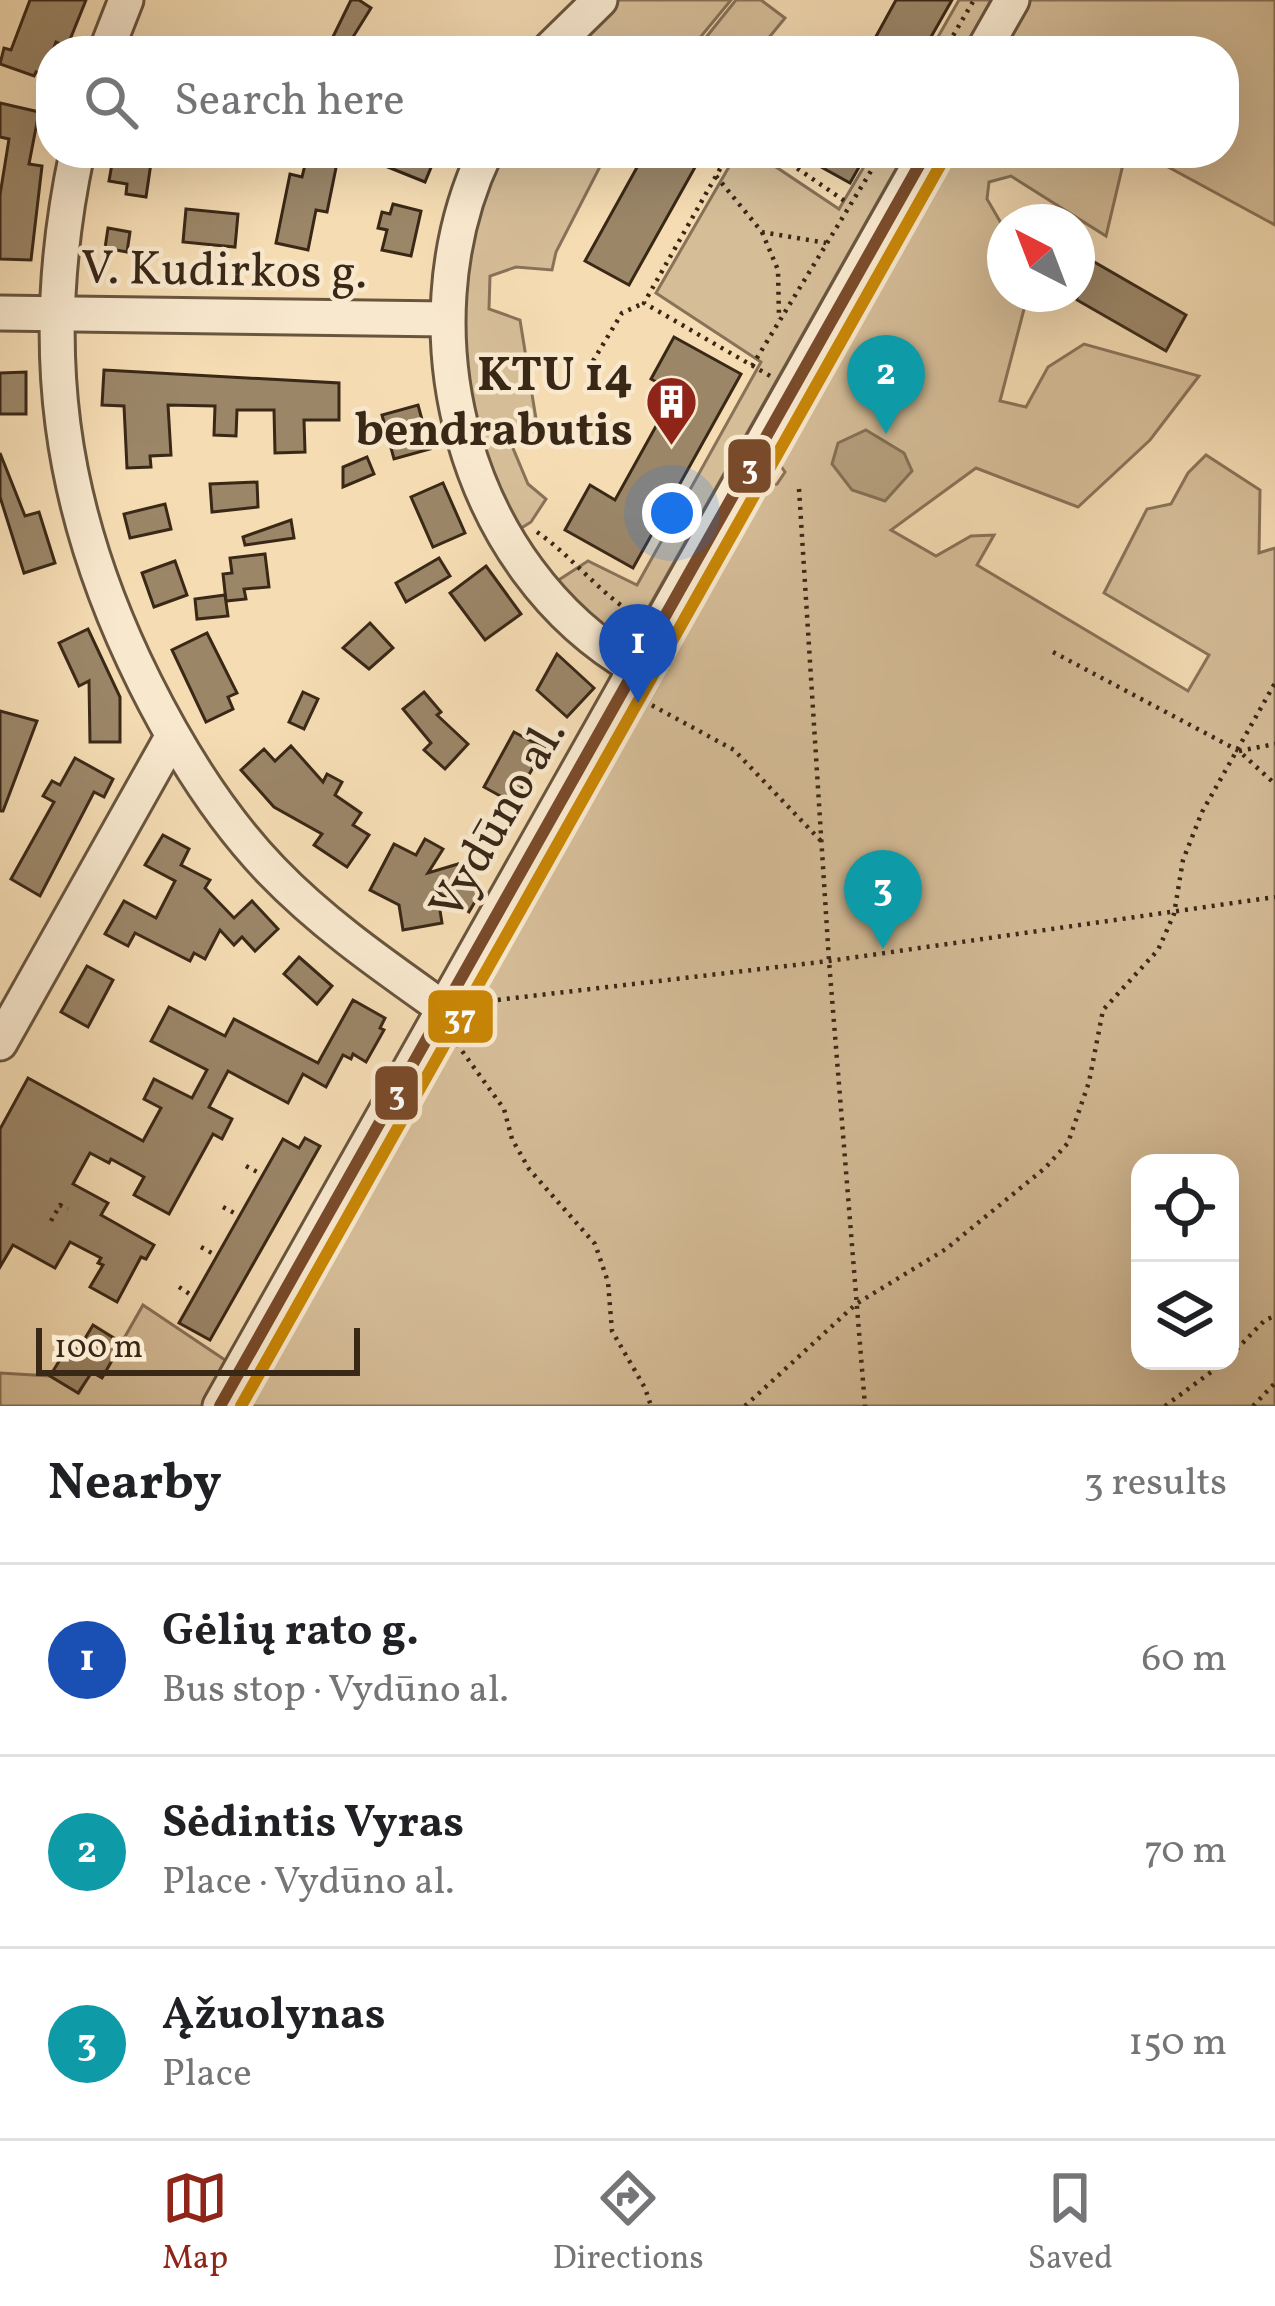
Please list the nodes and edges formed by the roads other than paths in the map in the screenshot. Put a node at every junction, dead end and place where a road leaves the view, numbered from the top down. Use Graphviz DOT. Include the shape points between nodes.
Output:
graph roads {
  1 [pos="126,0"];
  2 [pos="600,0"];
  3 [pos="1012,0"];
  4 [pos="112,36"];
  5 [pos="563,36"];
  6 [pos="992,36"];
  7 [pos="75,168"];
  8 [pos="480,168"];
  9 [pos="918,168"];
  10 [pos="0,313"];
  11 [pos="57,314"];
  12 [pos="447,319"];
  13 [pos="630,679"];
  14 [pos="172,737"];
  15 [pos="440,1014"];
  16 [pos="0,1043"];
  17 [pos="220,1406"];
  1 -- 4 [label="street"];
  2 -- 5 [label="street"];
  3 -- 6 [label="street"];
  7 -- 11 [label="street"];
  8 -- 12 [label="street" via="462,220"];
  9 -- 13 [label="street, Vydūno al."];
  10 -- 11 [label="street, V. Kudirkos g."];
  11 -- 12 [label="street, V. Kudirkos g."];
  11 -- 14 [label="street" via="60,419 80,522"];
  12 -- 13 [label="street" via="461,429 493,513 557,608"];
  13 -- 15 [label="street, Vydūno al."];
  14 -- 15 [label="street" via="274,873"];
  14 -- 16 [label="street"];
  15 -- 17 [label="street, Vydūno al."];
}
